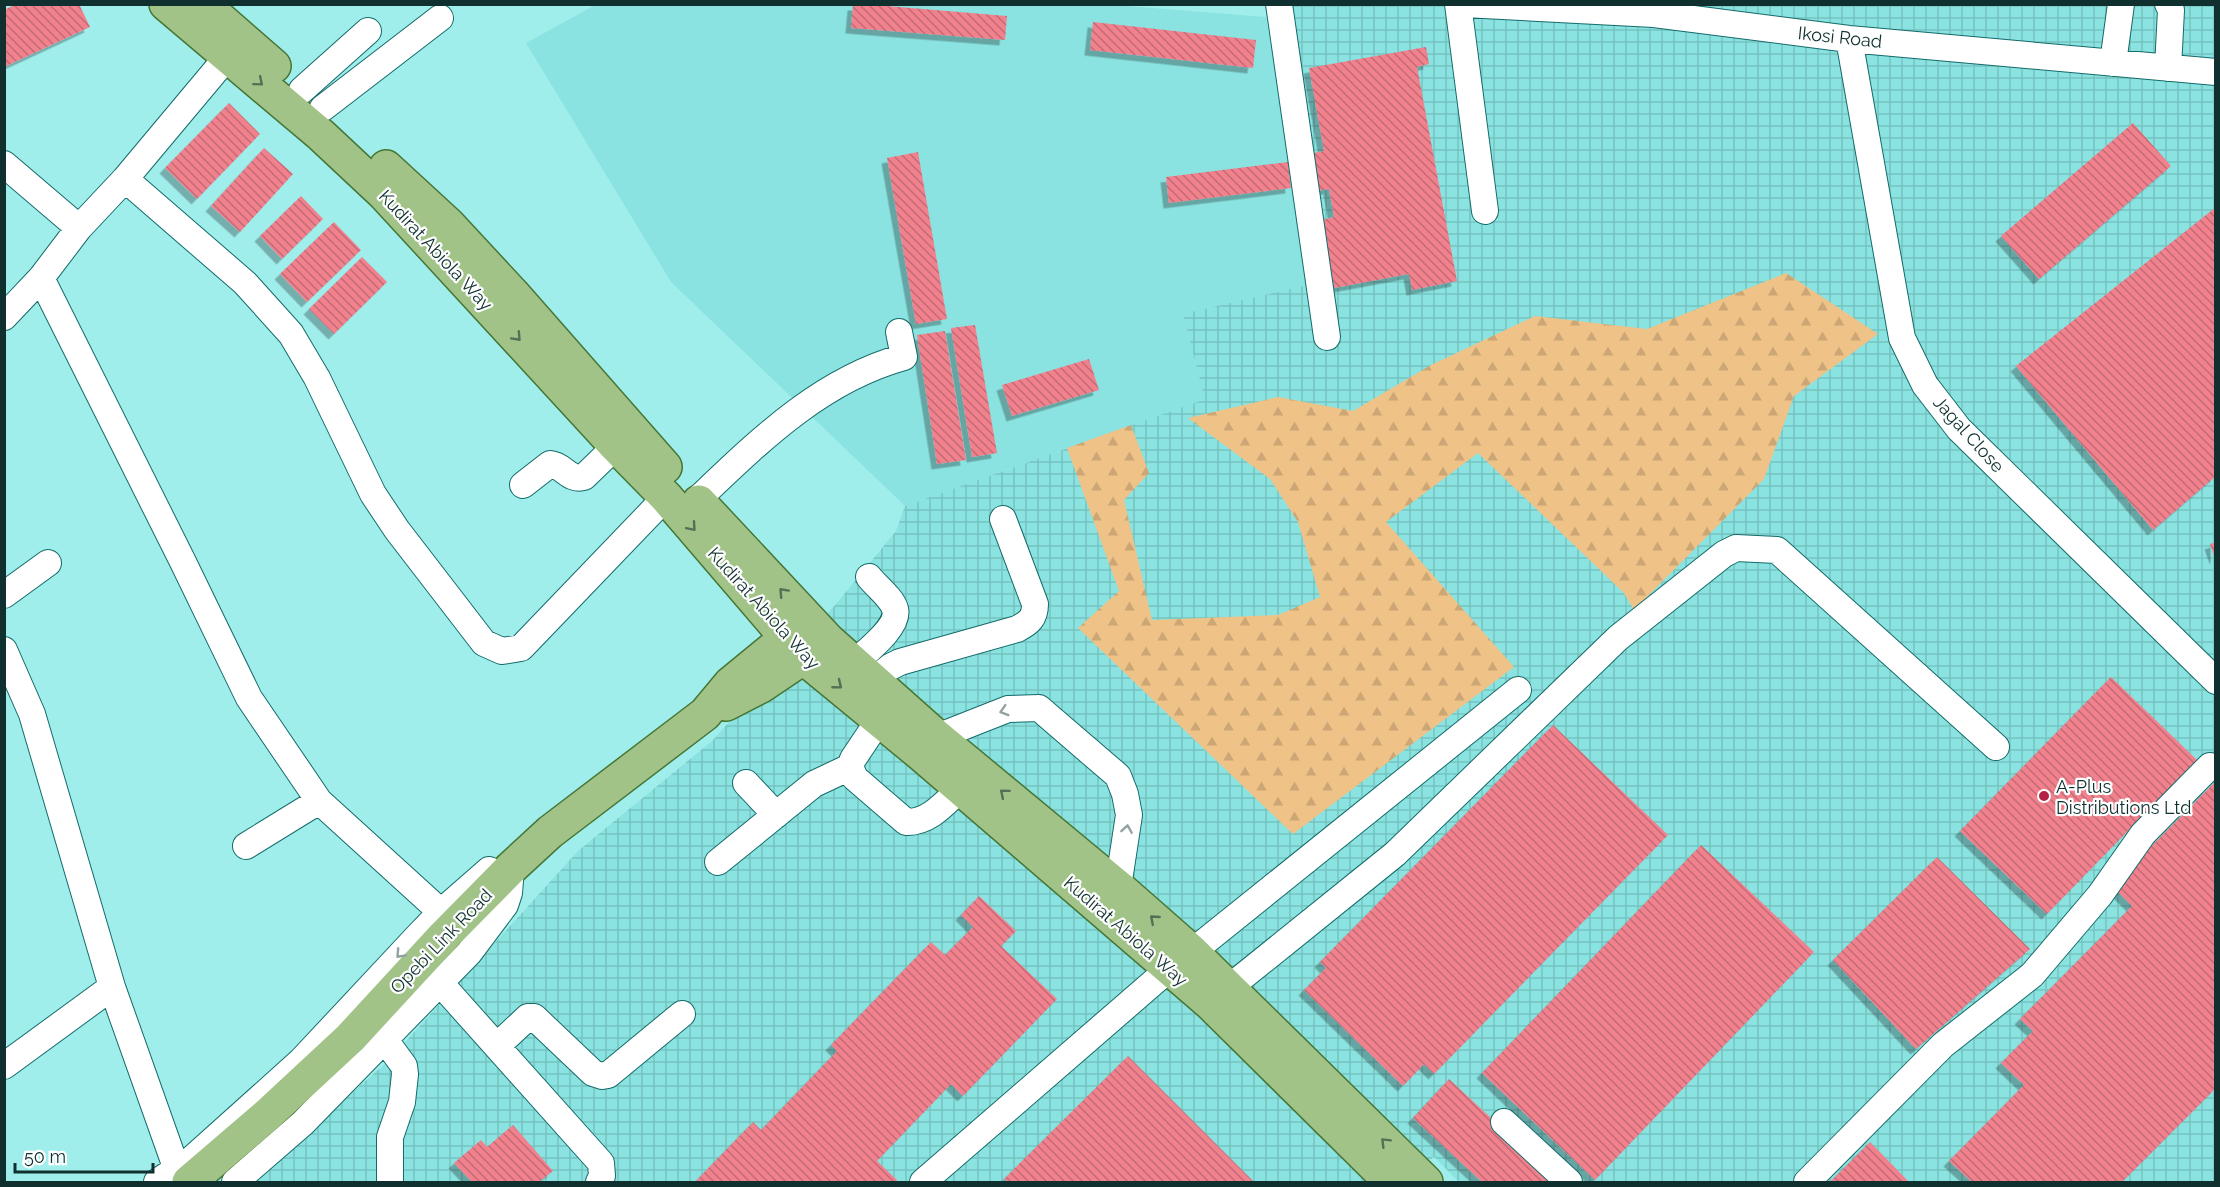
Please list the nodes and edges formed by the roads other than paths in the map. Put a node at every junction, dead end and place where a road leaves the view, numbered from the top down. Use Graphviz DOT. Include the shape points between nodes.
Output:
graph roads {
  1 [pos="166,4"];
  2 [pos="203,4"];
  3 [pos="1279,4"];
  4 [pos="1458,4"];
  5 [pos="1464,4"];
  6 [pos="2121,4"];
  7 [pos="2168,4"];
  8 [pos="440,18"];
  9 [pos="368,31"];
  10 [pos="1849,39"];
  11 [pos="228,56"];
  12 [pos="2114,63"];
  13 [pos="2168,68"];
  14 [pos="2216,72"];
  15 [pos="312,99"];
  16 [pos="4,164"];
  17 [pos="125,178"];
  18 [pos="1485,211"];
  19 [pos="79,228"];
  20 [pos="41,278"];
  21 [pos="4,317"];
  22 [pos="899,332"];
  23 [pos="1326,337"];
  24 [pos="616,446"];
  25 [pos="523,485"];
  26 [pos="681,499"];
  27 [pos="1003,519"];
  28 [pos="48,563"];
  29 [pos="869,577"];
  30 [pos="4,595"];
  31 [pos="807,639"];
  32 [pos="4,650"];
  33 [pos="864,672"];
  34 [pos="2216,681"];
  35 [pos="1518,690"];
  36 [pos="879,720"];
  37 [pos="936,737"];
  38 [pos="1996,747"];
  39 [pos="2210,766"];
  40 [pos="850,767"];
  41 [pos="746,783"];
  42 [pos="961,788"];
  43 [pos="319,801"];
  44 [pos="776,815"];
  45 [pos="550,832"];
  46 [pos="246,846"];
  47 [pos="718,862"];
  48 [pos="511,868"];
  49 [pos="1118,887"];
  50 [pos="442,924"];
  51 [pos="1181,960"];
  52 [pos="441,984"];
  53 [pos="111,987"];
  54 [pos="1219,995"];
  55 [pos="682,1014"];
  56 [pos="385,1040"];
  57 [pos="497,1046"];
  58 [pos="4,1066"];
  59 [pos="1504,1122"];
  60 [pos="174,1178"];
  61 [pos="235,1182"];
  62 [pos="390,1182"];
  63 [pos="598,1182"];
  64 [pos="922,1182"];
  65 [pos="1391,1182"];
  66 [pos="1426,1182"];
  67 [pos="1569,1182"];
  68 [pos="1807,1182"];
  1 -- 11 [label="main road, Kudirat Abiola Way"];
  2 -- 15 [label="main road, Kudirat Abiola Way"];
  3 -- 23 [label="street"];
  4 -- 18 [label="street"];
  5 -- 10 [label="street, Ikosi Road" via="1654,14"];
  6 -- 12 [label="street"];
  7 -- 13 [label="street"];
  8 -- 15 [label="street"];
  9 -- 15 [label="street"];
  10 -- 12 [label="street, Ikosi Road"];
  10 -- 34 [label="street, Jagal Close" via="1902,338 1926,385 1959,429"];
  11 -- 17 [label="street"];
  11 -- 24 [label="main road, Kudirat Abiola Way, one-way" via="384,194"];
  12 -- 13 [label="street, Ikosi Road"];
  13 -- 14 [label="street, Ikosi Road"];
  15 -- 26 [label="main road, Kudirat Abiola Way" via="449,225 521,302"];
  16 -- 19 [label="street"];
  17 -- 19 [label="street"];
  17 -- 26 [label="street" via="245,283 291,334 373,494 484,643 502,651 521,648"];
  19 -- 20 [label="street"];
  20 -- 21 [label="street"];
  20 -- 43 [label="street" via="249,698"];
  22 -- 26 [label="street" via="904,357 860,374 802,406 740,459"];
  24 -- 25 [label="street" via="584,477 573,477 550,464"];
  24 -- 26 [label="main road, Kudirat Abiola Way"];
  26 -- 31 [label="main road, Kudirat Abiola Way"];
  27 -- 33 [label="street" via="1035,604 1027,624"];
  28 -- 30 [label="street"];
  29 -- 33 [label="street" via="895,607 896,618"];
  31 -- 33 [label="main road, Kudirat Abiola Way"];
  31 -- 36 [label="main road, Kudirat Abiola Way, one-way"];
  31 -- 45 [label="main road, Opebi Link Road" via="730,684 705,714"];
  32 -- 53 [label="street" via="32,714"];
  33 -- 37 [label="main road, Kudirat Abiola Way"];
  35 -- 51 [label="street"];
  36 -- 40 [label="street"];
  36 -- 42 [label="main road, Kudirat Abiola Way"];
  49 -- 37 [label="main road, Kudirat Abiola Way, one-way"];
  49 -- 37 [label="street, one-way" via="1129,815 1118,776 1039,708 1008,709"];
  38 -- 54 [label="street" via="1777,550 1736,548 1618,638 1395,854"];
  39 -- 68 [label="street" via="2143,834 2100,895 2032,975 1943,1045"];
  40 -- 42 [label="street" via="855,777 906,822 925,819"];
  40 -- 44 [label="street" via="814,784"];
  41 -- 44 [label="street"];
  42 -- 51 [label="main road, Kudirat Abiola Way"];
  43 -- 46 [label="street"];
  43 -- 50 [label="street"];
  44 -- 47 [label="street"];
  45 -- 48 [label="main road, Opebi Link Road"];
  45 -- 50 [label="street" via="511,852"];
  48 -- 50 [label="main road, Opebi Link Road"];
  48 -- 52 [label="street" via="505,905"];
  51 -- 49 [label="main road, Kudirat Abiola Way, one-way"];
  50 -- 60 [label="main road, Opebi Link Road" via="350,1038 266,1116"];
  51 -- 54 [label="main road, Kudirat Abiola Way"];
  51 -- 64 [label="street"];
  52 -- 56 [label="street"];
  52 -- 57 [label="street"];
  53 -- 58 [label="street"];
  53 -- 60 [label="street"];
  54 -- 65 [label="main road, Kudirat Abiola Way"];
  66 -- 54 [label="main road, Kudirat Abiola Way, one-way"];
  55 -- 57 [label="street" via="608,1075 593,1074 534,1017 528,1017"];
  56 -- 61 [label="street" via="303,1123"];
  56 -- 62 [label="street" via="404,1066 405,1074 402,1102 390,1137"];
  57 -- 63 [label="street" via="601,1163 602,1176"];
  59 -- 67 [label="street"];
}
